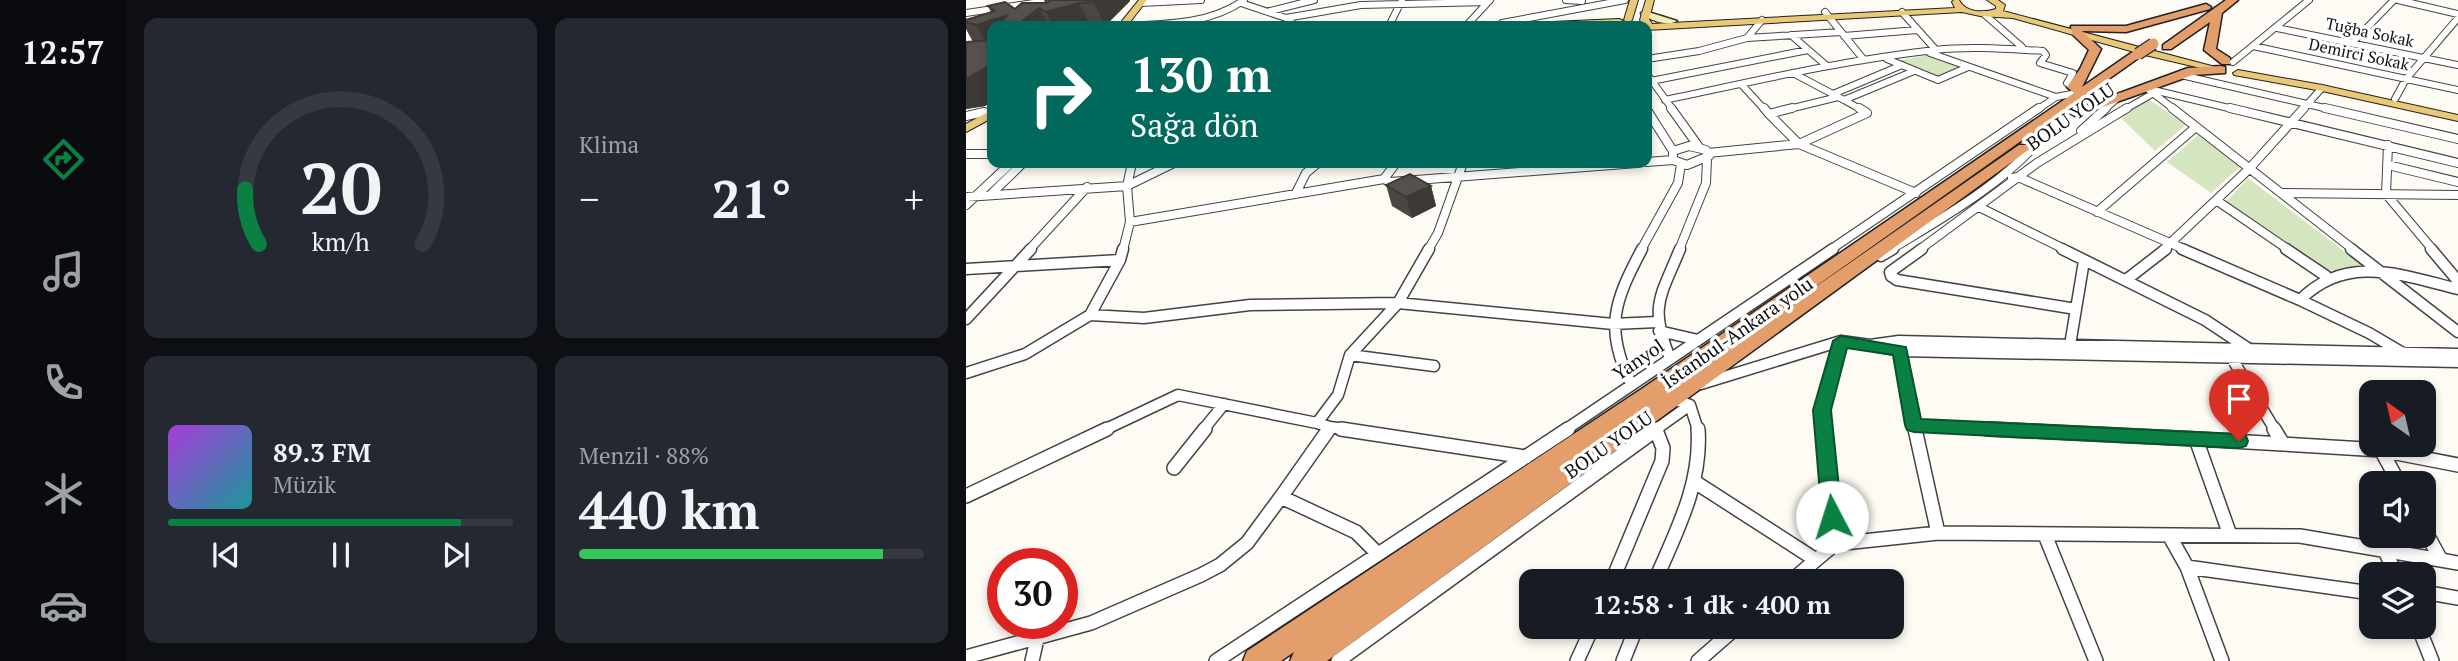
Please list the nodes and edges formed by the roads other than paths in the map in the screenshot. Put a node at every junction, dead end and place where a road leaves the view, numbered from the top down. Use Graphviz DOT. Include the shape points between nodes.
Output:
graph roads {
  1 [pos="985,0"];
  2 [pos="1044,0"];
  3 [pos="1054,0"];
  4 [pos="1200,0"];
  5 [pos="1314,0"];
  6 [pos="1566,0"];
  7 [pos="1625,0"];
  8 [pos="1634,0"];
  9 [pos="1650,0"];
  10 [pos="1991,0"];
  11 [pos="2233,0"];
  12 [pos="2309,0"];
  13 [pos="2396,0"];
  14 [pos="1242,1"];
  15 [pos="1402,1"];
  16 [pos="1489,1"];
  17 [pos="1142,2"];
  18 [pos="1582,3"];
  19 [pos="1958,4"];
  20 [pos="2213,6"];
  21 [pos="1193,8"];
  22 [pos="985,10"];
  23 [pos="1270,11"];
  24 [pos="1993,11"];
  25 [pos="966,12"];
  26 [pos="1902,12"];
  27 [pos="1827,14"];
  28 [pos="1187,15"];
  29 [pos="1286,18"];
  30 [pos="2456,19"];
  31 [pos="1762,20"];
  32 [pos="984,21"];
  33 [pos="1126,21"];
  34 [pos="1184,21"];
  35 [pos="1193,21"];
  36 [pos="1290,21"];
  37 [pos="1392,21"];
  38 [pos="1471,21"];
  39 [pos="1510,21"];
  40 [pos="1574,21"];
  41 [pos="1623,21"];
  42 [pos="1646,21"];
  43 [pos="2277,28"];
  44 [pos="1917,30"];
  45 [pos="2075,30"];
  46 [pos="1843,34"];
  47 [pos="1791,35"];
  48 [pos="1747,38"];
  49 [pos="2352,43"];
  50 [pos="2253,46"];
  51 [pos="2024,49"];
  52 [pos="1808,50"];
  53 [pos="1932,51"];
  54 [pos="2152,51"];
  55 [pos="1652,58"];
  56 [pos="1884,58"];
  57 [pos="2425,58"];
  58 [pos="1864,60"];
  59 [pos="1902,65"];
  60 [pos="2458,65"];
  61 [pos="1827,66"];
  62 [pos="2229,66"];
  63 [pos="1968,67"];
  64 [pos="1914,71"];
  65 [pos="1793,73"];
  66 [pos="2261,73"];
  67 [pos="2180,75"];
  68 [pos="1652,77"];
  69 [pos="2406,79"];
  70 [pos="1652,82"];
  71 [pos="1741,84"];
  72 [pos="2322,88"];
  73 [pos="2077,89"];
  74 [pos="2149,90"];
  75 [pos="2458,90"];
  76 [pos="2120,96"];
  77 [pos="1838,97"];
  78 [pos="2056,97"];
  79 [pos="2395,99"];
  80 [pos="1665,100"];
  81 [pos="2307,103"];
  82 [pos="2075,112"];
  83 [pos="2458,112"];
  84 [pos="1769,114"];
  85 [pos="987,115"];
  86 [pos="966,116"];
  87 [pos="987,116"];
  88 [pos="987,116"];
  89 [pos="1652,118"];
  90 [pos="2458,118"];
  91 [pos="966,123"];
  92 [pos="2290,123"];
  93 [pos="2196,127"];
  94 [pos="966,129"];
  95 [pos="2047,132"];
  96 [pos="2075,138"];
  97 [pos="2458,139"];
  98 [pos="1799,144"];
  99 [pos="2388,145"];
  100 [pos="1699,147"];
  101 [pos="966,154"];
  102 [pos="987,154"];
  103 [pos="1707,156"];
  104 [pos="1676,158"];
  105 [pos="2033,160"];
  106 [pos="1652,161"];
  107 [pos="2458,163"];
  108 [pos="2388,165"];
  109 [pos="1005,168"];
  110 [pos="1018,168"];
  111 [pos="1131,168"];
  112 [pos="1164,168"];
  113 [pos="1312,168"];
  114 [pos="1392,168"];
  115 [pos="1461,168"];
  116 [pos="1562,168"];
  117 [pos="2249,169"];
  118 [pos="2018,177"];
  119 [pos="1457,178"];
  120 [pos="1384,179"];
  121 [pos="1997,180"];
  122 [pos="2458,181"];
  123 [pos="1127,186"];
  124 [pos="1087,187"];
  125 [pos="1296,193"];
  126 [pos="1916,193"];
  127 [pos="2281,193"];
  128 [pos="2386,194"];
  129 [pos="990,195"];
  130 [pos="2458,195"];
  131 [pos="970,197"];
  132 [pos="2216,200"];
  133 [pos="966,205"];
  134 [pos="1979,207"];
  135 [pos="2097,212"];
  136 [pos="1130,222"];
  137 [pos="2169,245"];
  138 [pos="1120,260"];
  139 [pos="2084,261"];
  140 [pos="1016,267"];
  141 [pos="966,269"];
  142 [pos="2386,274"];
  143 [pos="2326,276"];
  144 [pos="2126,280"];
  145 [pos="2458,281"];
  146 [pos="2458,289"];
  147 [pos="2300,300"];
  148 [pos="1398,303"];
  149 [pos="2076,309"];
  150 [pos="1090,316"];
  151 [pos="966,319"];
  152 [pos="1613,324"];
  153 [pos="1658,326"];
  154 [pos="2458,332"];
  155 [pos="1698,340"];
  156 [pos="1841,341"];
  157 [pos="2070,345"];
  158 [pos="1900,346"];
  159 [pos="2250,349"];
  160 [pos="2403,353"];
  161 [pos="2458,354"];
  162 [pos="1350,355"];
  163 [pos="2231,357"];
  164 [pos="1670,358"];
  165 [pos="2458,362"];
  166 [pos="1434,366"];
  167 [pos="966,373"];
  168 [pos="1631,384"];
  169 [pos="1662,396"];
  170 [pos="1224,404"];
  171 [pos="1690,405"];
  172 [pos="1323,425"];
  173 [pos="1914,425"];
  174 [pos="1656,430"];
  175 [pos="2196,439"];
  176 [pos="2283,444"];
  177 [pos="2359,449"];
  178 [pos="1526,457"];
  179 [pos="2417,457"];
  180 [pos="2458,465"];
  181 [pos="1174,468"];
  182 [pos="1695,482"];
  183 [pos="966,496"];
  184 [pos="1281,496"];
  185 [pos="1938,533"];
  186 [pos="2045,535"];
  187 [pos="2169,535"];
  188 [pos="2230,535"];
  189 [pos="1835,544"];
  190 [pos="2434,548"];
  191 [pos="2385,551"];
  192 [pos="1377,554"];
  193 [pos="1816,560"];
  194 [pos="2441,560"];
  195 [pos="2390,562"];
  196 [pos="2458,564"];
  197 [pos="2187,567"];
  198 [pos="1617,569"];
  199 [pos="1660,569"];
  200 [pos="1805,569"];
  201 [pos="2359,591"];
  202 [pos="2436,594"];
  203 [pos="2458,598"];
  204 [pos="1078,626"];
  205 [pos="1037,639"];
  206 [pos="1587,639"];
  207 [pos="1632,639"];
  208 [pos="1723,639"];
  209 [pos="2423,639"];
  210 [pos="966,657"];
  211 [pos="1032,661"];
  212 [pos="1216,661"];
  213 [pos="1257,661"];
  214 [pos="1304,661"];
  215 [pos="1338,661"];
  216 [pos="1577,661"];
  217 [pos="1623,661"];
  218 [pos="1698,661"];
  219 [pos="2096,661"];
  220 [pos="2222,661"];
  221 [pos="2432,661"];
  1 -- 22 [label="street"];
  2 -- 22 [label="street"];
  3 -- 22 [label="street"];
  4 -- 17 [label="street"];
  4 -- 21 [label="street"];
  5 -- 23 [label="street"];
  6 -- 18 [label="street"];
  7 -- 18 [label="street"];
  8 -- 41 [label="main road"];
  9 -- 42 [label="main road"];
  10 -- 24 [label="main road"];
  11 -- 20 [label="highway, BOLU YOLU"];
  12 -- 43 [label="street"];
  13 -- 30 [label="street"];
  13 -- 49 [label="street"];
  14 -- 23 [label="street"];
  14 -- 35 [label="street"];
  15 -- 16 [label="street"];
  15 -- 29 [label="street" via="1323,9"];
  15 -- 37 [label="street"];
  16 -- 38 [label="street"];
  17 -- 33 [label="main road"];
  18 -- 39 [label="street"];
  18 -- 40 [label="street"];
  19 -- 24 [label="main road"];
  19 -- 26 [label="main road"];
  19 -- 27 [label="main road"];
  20 -- 45 [label="highway" via="2126,29"];
  20 -- 54 [label="highway, BOLU YOLU"];
  20 -- 62 [label="highway" via="2210,50"];
  22 -- 25 [label="street"];
  22 -- 32 [label="street"];
  23 -- 29 [label="street"];
  24 -- 45 [label="main road"];
  24 -- 51 [label="street" via="2012,41"];
  26 -- 27 [label="main road"];
  26 -- 44 [label="street"];
  27 -- 31 [label="main road"];
  27 -- 42 [label="main road"];
  27 -- 46 [label="street"];
  28 -- 34 [label="street"];
  29 -- 36 [label="street"];
  30 -- 57 [label="street"];
  31 -- 42 [label="main road"];
  31 -- 48 [label="street"];
  43 -- 49 [label="street, Tuğba Sokak"];
  43 -- 50 [label="street"];
  44 -- 46 [label="street"];
  44 -- 53 [label="street"];
  45 -- 54 [label="main road"];
  45 -- 62 [label="main road"];
  45 -- 73 [label="highway" via="2095,49"];
  46 -- 47 [label="street"];
  46 -- 58 [label="street"];
  47 -- 48 [label="street"];
  47 -- 52 [label="street"];
  48 -- 55 [label="street"];
  49 -- 57 [label="street, Tuğba Sokak"];
  50 -- 62 [label="street"];
  50 -- 69 [label="street, Demirci Sokak"];
  51 -- 53 [label="street"];
  51 -- 73 [label="street" via="2043,51 2046,55 2039,63 2073,74 2067,83"];
  52 -- 61 [label="street"];
  52 -- 68 [label="street"];
  53 -- 56 [label="street"];
  53 -- 63 [label="street"];
  54 -- 62 [label="main road"];
  54 -- 73 [label="highway, İstanbul-Ankara yolu"];
  54 -- 82 [label="highway, BOLU YOLU"];
  56 -- 58 [label="street"];
  56 -- 59 [label="street"];
  57 -- 60 [label="street, Tuğba Sokak"];
  57 -- 69 [label="street"];
  58 -- 61 [label="street"];
  59 -- 64 [label="street"];
  59 -- 77 [label="street"];
  61 -- 65 [label="street"];
  62 -- 66 [label="main road"];
  62 -- 67 [label="highway"];
  63 -- 64 [label="street" via="1938,80"];
  63 -- 78 [label="street"];
  64 -- 77 [label="street"];
  65 -- 71 [label="street"];
  65 -- 77 [label="street"];
  66 -- 72 [label="main road"];
  66 -- 79 [label="main road"];
  67 -- 74 [label="highway"];
  67 -- 81 [label="street"];
  69 -- 75 [label="street, Demirci Sokak"];
  69 -- 79 [label="street"];
  70 -- 80 [label="street"];
  71 -- 80 [label="street"];
  71 -- 84 [label="street"];
  72 -- 81 [label="street"];
  72 -- 90 [label="main road"];
  73 -- 78 [label="street, Yanyol"];
  73 -- 213 [label="highway, İstanbul-Ankara yolu" via="1650,393"];
  74 -- 76 [label="highway"];
  74 -- 92 [label="street"];
  74 -- 93 [label="street"];
  74 -- 96 [label="street"];
  76 -- 82 [label="highway"];
  76 -- 96 [label="street"];
  77 -- 84 [label="street"];
  77 -- 98 [label="street" via="1867,113"];
  78 -- 126 [label="street, Yanyol"];
  79 -- 83 [label="main road"];
  80 -- 100 [label="street"];
  81 -- 92 [label="street"];
  81 -- 97 [label="street"];
  82 -- 95 [label="highway, BOLU YOLU"];
  84 -- 98 [label="street"];
  85 -- 86 [label="street"];
  87 -- 91 [label="main road"];
  88 -- 94 [label="main road"];
  89 -- 104 [label="street"];
  92 -- 99 [label="street"];
  92 -- 117 [label="street"];
  93 -- 117 [label="street"];
  93 -- 135 [label="street"];
  95 -- 105 [label="street"];
  95 -- 214 [label="highway, BOLU YOLU"];
  96 -- 105 [label="street"];
  98 -- 103 [label="street"];
  98 -- 126 [label="street"];
  99 -- 107 [label="street"];
  99 -- 108 [label="street"];
  100 -- 103 [label="street"];
  100 -- 104 [label="street" via="1683,147"];
  101 -- 102 [label="street"];
  103 -- 104 [label="street" via="1698,164"];
  103 -- 153 [label="street" via="1706,183 1659,294"];
  104 -- 106 [label="street"];
  104 -- 152 [label="street" via="1678,183 1617,300"];
  105 -- 118 [label="street"];
  105 -- 121 [label="street"];
  108 -- 122 [label="street"];
  108 -- 128 [label="street"];
  109 -- 131 [label="street"];
  110 -- 129 [label="street"];
  111 -- 123 [label="street"];
  112 -- 123 [label="street"];
  113 -- 125 [label="street"];
  114 -- 120 [label="street"];
  115 -- 119 [label="street"];
  116 -- 119 [label="street"];
  117 -- 127 [label="street"];
  117 -- 132 [label="street"];
  118 -- 121 [label="street"];
  118 -- 134 [label="street"];
  118 -- 135 [label="street"];
  119 -- 120 [label="street"];
  119 -- 148 [label="street" via="1438,233"];
  120 -- 125 [label="street"];
  121 -- 169 [label="street"];
  123 -- 124 [label="street"];
  123 -- 136 [label="street"];
  124 -- 129 [label="street"];
  124 -- 140 [label="street"];
  125 -- 136 [label="street"];
  126 -- 155 [label="street, Yanyol"];
  127 -- 128 [label="street"];
  127 -- 142 [label="street"];
  128 -- 130 [label="street"];
  128 -- 145 [label="street"];
  129 -- 131 [label="street"];
  131 -- 133 [label="street"];
  132 -- 137 [label="street"];
  132 -- 143 [label="street"];
  134 -- 139 [label="street"];
  134 -- 149 [label="street" via="1890,272 1891,276"];
  135 -- 137 [label="street"];
  136 -- 138 [label="street"];
  137 -- 144 [label="street"];
  137 -- 147 [label="street"];
  138 -- 140 [label="street"];
  138 -- 150 [label="street"];
  139 -- 144 [label="street"];
  139 -- 149 [label="street"];
  140 -- 141 [label="street"];
  140 -- 151 [label="street"];
  142 -- 143 [label="street" via="2353,271"];
  142 -- 146 [label="street"];
  142 -- 154 [label="street"];
  143 -- 147 [label="street"];
  144 -- 159 [label="street"];
  147 -- 160 [label="street"];
  148 -- 150 [label="street" via="1250,305 1144,318"];
  148 -- 152 [label="street"];
  148 -- 162 [label="street"];
  149 -- 157 [label="street"];
  150 -- 167 [label="street" via="1025,354"];
  152 -- 153 [label="street"];
  152 -- 168 [label="street" via="1616,352"];
  153 -- 155 [label="street"];
  153 -- 164 [label="street"];
  155 -- 164 [label="street, Yanyol"];
  156 -- 158 [label="street"];
  156 -- 169 [label="street"];
  156 -- 189 [label="street" via="1822,410"];
  157 -- 158 [label="street"];
  157 -- 159 [label="street"];
  158 -- 163 [label="street"];
  158 -- 173 [label="street"];
  159 -- 160 [label="street"];
  160 -- 161 [label="street"];
  162 -- 166 [label="street"];
  162 -- 172 [label="street"];
  163 -- 165 [label="street"];
  163 -- 176 [label="street"];
  164 -- 168 [label="street, Yanyol"];
  168 -- 178 [label="street, Yanyol"];
  169 -- 171 [label="street"];
  170 -- 172 [label="street"];
  170 -- 181 [label="street"];
  170 -- 183 [label="street" via="1178,394"];
  171 -- 174 [label="street"];
  171 -- 182 [label="street" via="1699,428"];
  172 -- 178 [label="street"];
  172 -- 184 [label="street"];
  173 -- 175 [label="street"];
  173 -- 185 [label="street"];
  174 -- 198 [label="street" via="1662,461"];
  174 -- 215 [label="street"];
  175 -- 176 [label="street"];
  175 -- 188 [label="street"];
  176 -- 177 [label="street"];
  178 -- 192 [label="street, Yanyol"];
  179 -- 180 [label="street"];
  182 -- 193 [label="street"];
  182 -- 199 [label="street"];
  184 -- 192 [label="street" via="1356,532"];
  184 -- 204 [label="street" via="1248,542 1220,565"];
  185 -- 186 [label="street"];
  185 -- 189 [label="street"];
  186 -- 187 [label="street"];
  186 -- 219 [label="street"];
  187 -- 188 [label="street"];
  187 -- 197 [label="street"];
  188 -- 191 [label="street" via="2300,536"];
  189 -- 193 [label="street"];
  190 -- 194 [label="street"];
  191 -- 194 [label="street"];
  191 -- 195 [label="street"];
  192 -- 212 [label="street, Yanyol"];
  193 -- 200 [label="street"];
  194 -- 196 [label="street"];
  197 -- 201 [label="street"];
  197 -- 220 [label="street"];
  202 -- 203 [label="street"];
  205 -- 210 [label="street"];
  205 -- 211 [label="street"];
  206 -- 216 [label="street"];
  207 -- 217 [label="street"];
  208 -- 218 [label="street"];
  209 -- 221 [label="street"];
}
